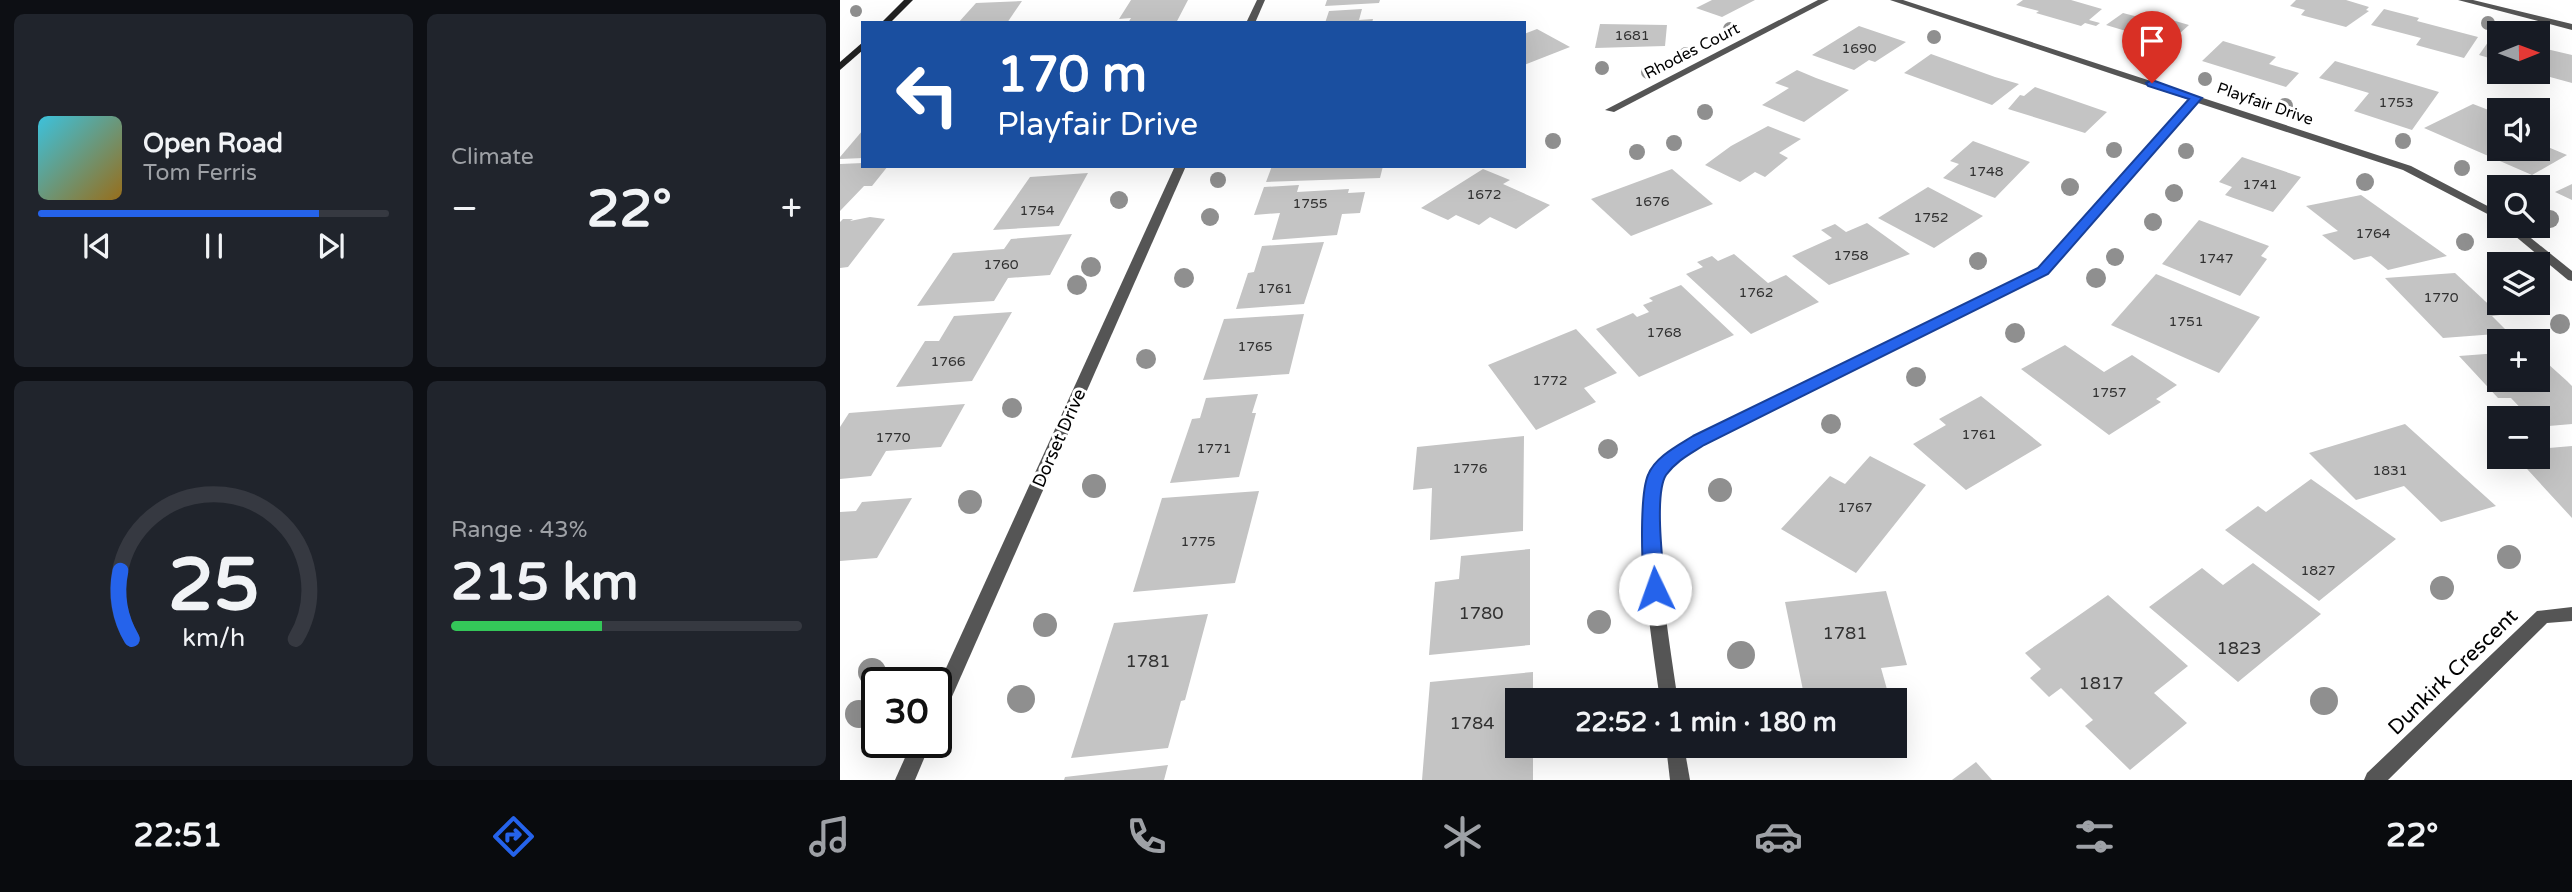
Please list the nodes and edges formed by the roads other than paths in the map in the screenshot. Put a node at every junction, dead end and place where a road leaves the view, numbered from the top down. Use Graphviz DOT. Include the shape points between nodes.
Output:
graph roads {
  1 [pos="909,0"];
  2 [pos="1261,0"];
  3 [pos="1825,0"];
  4 [pos="1894,0"];
  5 [pos="2462,0"];
  6 [pos="888,21"];
  7 [pos="1251,21"];
  8 [pos="2572,27"];
  9 [pos="861,47"];
  10 [pos="843,62"];
  11 [pos="2197,98"];
  12 [pos="1610,110"];
  13 [pos="1180,168"];
  14 [pos="2487,211"];
  15 [pos="2524,238"];
  16 [pos="2572,277"];
  17 [pos="2572,614"];
  18 [pos="952,675"];
  19 [pos="1668,688"];
  20 [pos="915,758"];
  21 [pos="1677,758"];
  22 [pos="905,780"];
  23 [pos="1680,780"];
  24 [pos="2374,780"];
  1 -- 6 [label="street"];
  2 -- 7 [label="street"];
  3 -- 12 [label="street, Rhodes Court"];
  4 -- 11 [label="street, Playfair Drive"];
  5 -- 8 [label="street"];
  9 -- 10 [label="street"];
  11 -- 14 [label="street, Playfair Drive" via="2407,168"];
  11 -- 19 [label="street" via="2043,271 1673,456 1656,476 1651,515"];
  13 -- 18 [label="street, Dorset Drive"];
  15 -- 16 [label="street"];
  17 -- 24 [label="street, Dunkirk Crescent" via="2543,616"];
  20 -- 22 [label="street"];
  21 -- 23 [label="street"];
}
